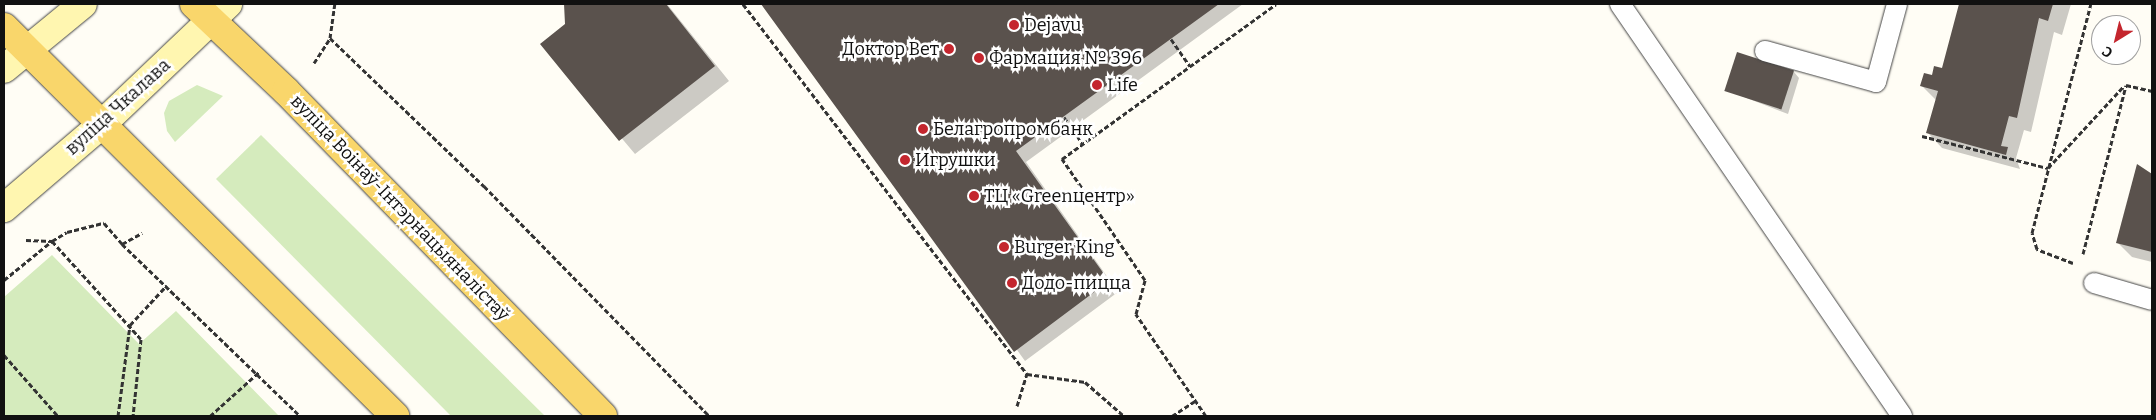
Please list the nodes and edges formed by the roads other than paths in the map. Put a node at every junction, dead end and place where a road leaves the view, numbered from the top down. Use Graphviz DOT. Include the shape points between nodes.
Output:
graph roads {
  1 [pos="83,4"];
  2 [pos="1620,4"];
  3 [pos="1897,4"];
  4 [pos="211,10"];
  5 [pos="4,27"];
  6 [pos="26,49"];
  7 [pos="1765,50"];
  8 [pos="4,69"];
  9 [pos="100,126"];
  10 [pos="4,208"];
  11 [pos="2094,283"];
  12 [pos="2152,300"];
  13 [pos="394,416"];
  14 [pos="603,416"];
  15 [pos="1902,416"];
  1 -- 6 [label="main road"];
  2 -- 15 [label="lane"];
  3 -- 7 [label="lane" via="1876,82"];
  4 -- 9 [label="main road, вуліца Чкалава"];
  4 -- 14 [label="main road, вуліца Воінаў-Інтэрнацыяналістаў"];
  5 -- 6 [label="main road"];
  6 -- 8 [label="main road"];
  6 -- 9 [label="main road"];
  9 -- 10 [label="main road, вуліца Чкалава"];
  9 -- 13 [label="main road"];
  11 -- 12 [label="lane"];
}
